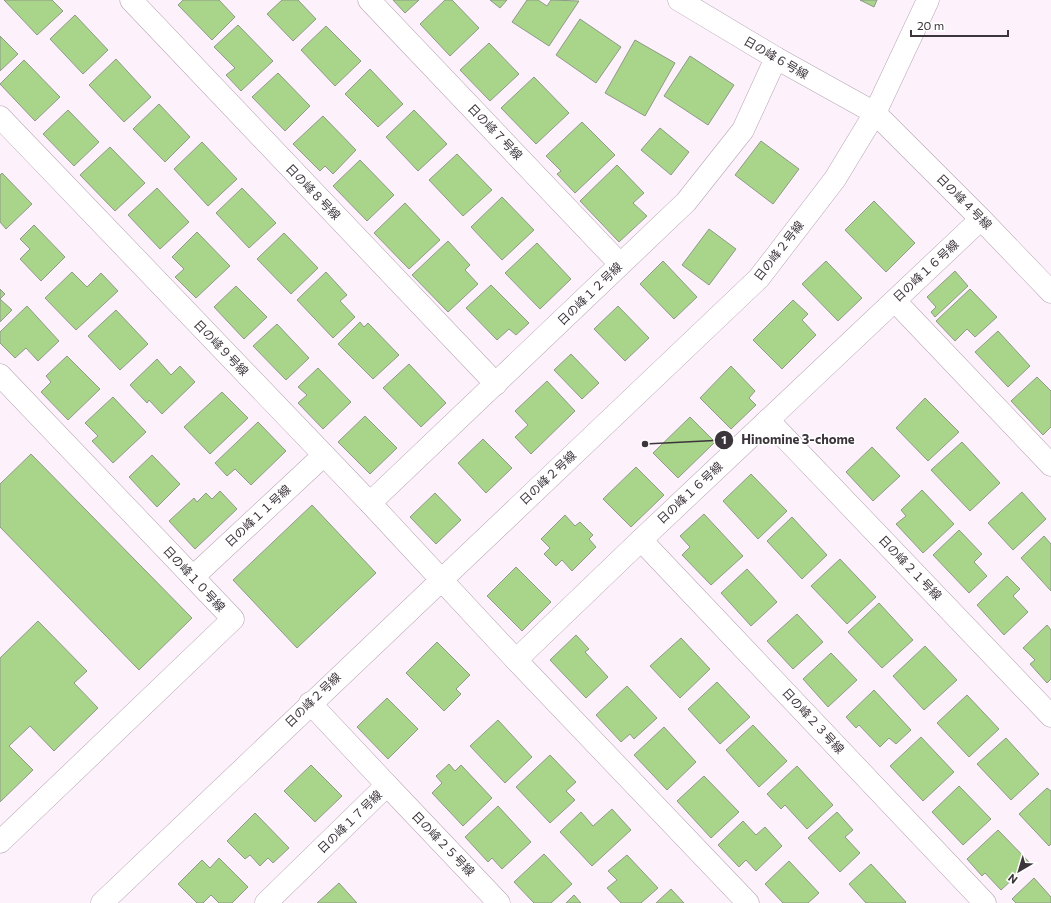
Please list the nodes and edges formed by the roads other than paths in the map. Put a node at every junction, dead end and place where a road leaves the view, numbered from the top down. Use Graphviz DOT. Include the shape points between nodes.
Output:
graph roads {
  1 [pos="131,0"];
  2 [pos="369,0"];
  3 [pos="678,0"];
  4 [pos="928,0"];
  5 [pos="776,58"];
  6 [pos="875,113"];
  7 [pos="0,117"];
  8 [pos="981,219"];
  9 [pos="620,264"];
  10 [pos="1051,292"];
  11 [pos="894,301"];
  12 [pos="0,374"];
  13 [pos="496,384"];
  14 [pos="768,420"];
  15 [pos="324,455"];
  16 [pos="1051,465"];
  17 [pos="370,503"];
  18 [pos="641,540"];
  19 [pos="193,577"];
  20 [pos="441,579"];
  21 [pos="516,660"];
  22 [pos="310,703"];
  23 [pos="1051,716"];
  24 [pos="387,785"];
  25 [pos="0,842"];
  26 [pos="102,903"];
  27 [pos="266,903"];
  28 [pos="499,903"];
  29 [pos="748,903"];
  30 [pos="985,903"];
  1 -- 13 [label="street, 日の峰８号線"];
  2 -- 9 [label="street, 日の峰７号線"];
  3 -- 5 [label="street, 日の峰６号線"];
  4 -- 6 [label="street, 日の峰２号線"];
  5 -- 6 [label="street, 日の峰６号線"];
  5 -- 9 [label="street, 日の峰１２号線" via="742,130 686,202"];
  6 -- 8 [label="street, 日の峰４号線"];
  6 -- 20 [label="street, 日の峰２号線" via="834,179 759,278"];
  7 -- 15 [label="street, 日の峰９号線"];
  8 -- 10 [label="street, 日の峰４号線"];
  8 -- 11 [label="street, 日の峰１６号線"];
  9 -- 13 [label="street, 日の峰１２号線"];
  11 -- 14 [label="street, 日の峰１６号線"];
  11 -- 16 [label="street"];
  12 -- 19 [label="street, 日の峰１０号線"];
  13 -- 17 [label="street, 日の峰１２号線"];
  14 -- 18 [label="street, 日の峰１６号線"];
  14 -- 23 [label="street, 日の峰２１号線"];
  15 -- 17 [label="street, 日の峰９号線"];
  15 -- 19 [label="street, 日の峰１１号線"];
  17 -- 20 [label="street, 日の峰９号線"];
  18 -- 21 [label="street, 日の峰１６号線"];
  18 -- 30 [label="street, 日の峰２３号線"];
  19 -- 25 [label="street, 日の峰１０号線" via="233,619"];
  20 -- 21 [label="street"];
  20 -- 22 [label="street, 日の峰２号線"];
  21 -- 29 [label="street"];
  22 -- 24 [label="street, 日の峰１７号線"];
  22 -- 26 [label="street, 日の峰２号線"];
  24 -- 27 [label="street, 日の峰１７号線"];
  24 -- 28 [label="street, 日の峰２５号線"];
}
